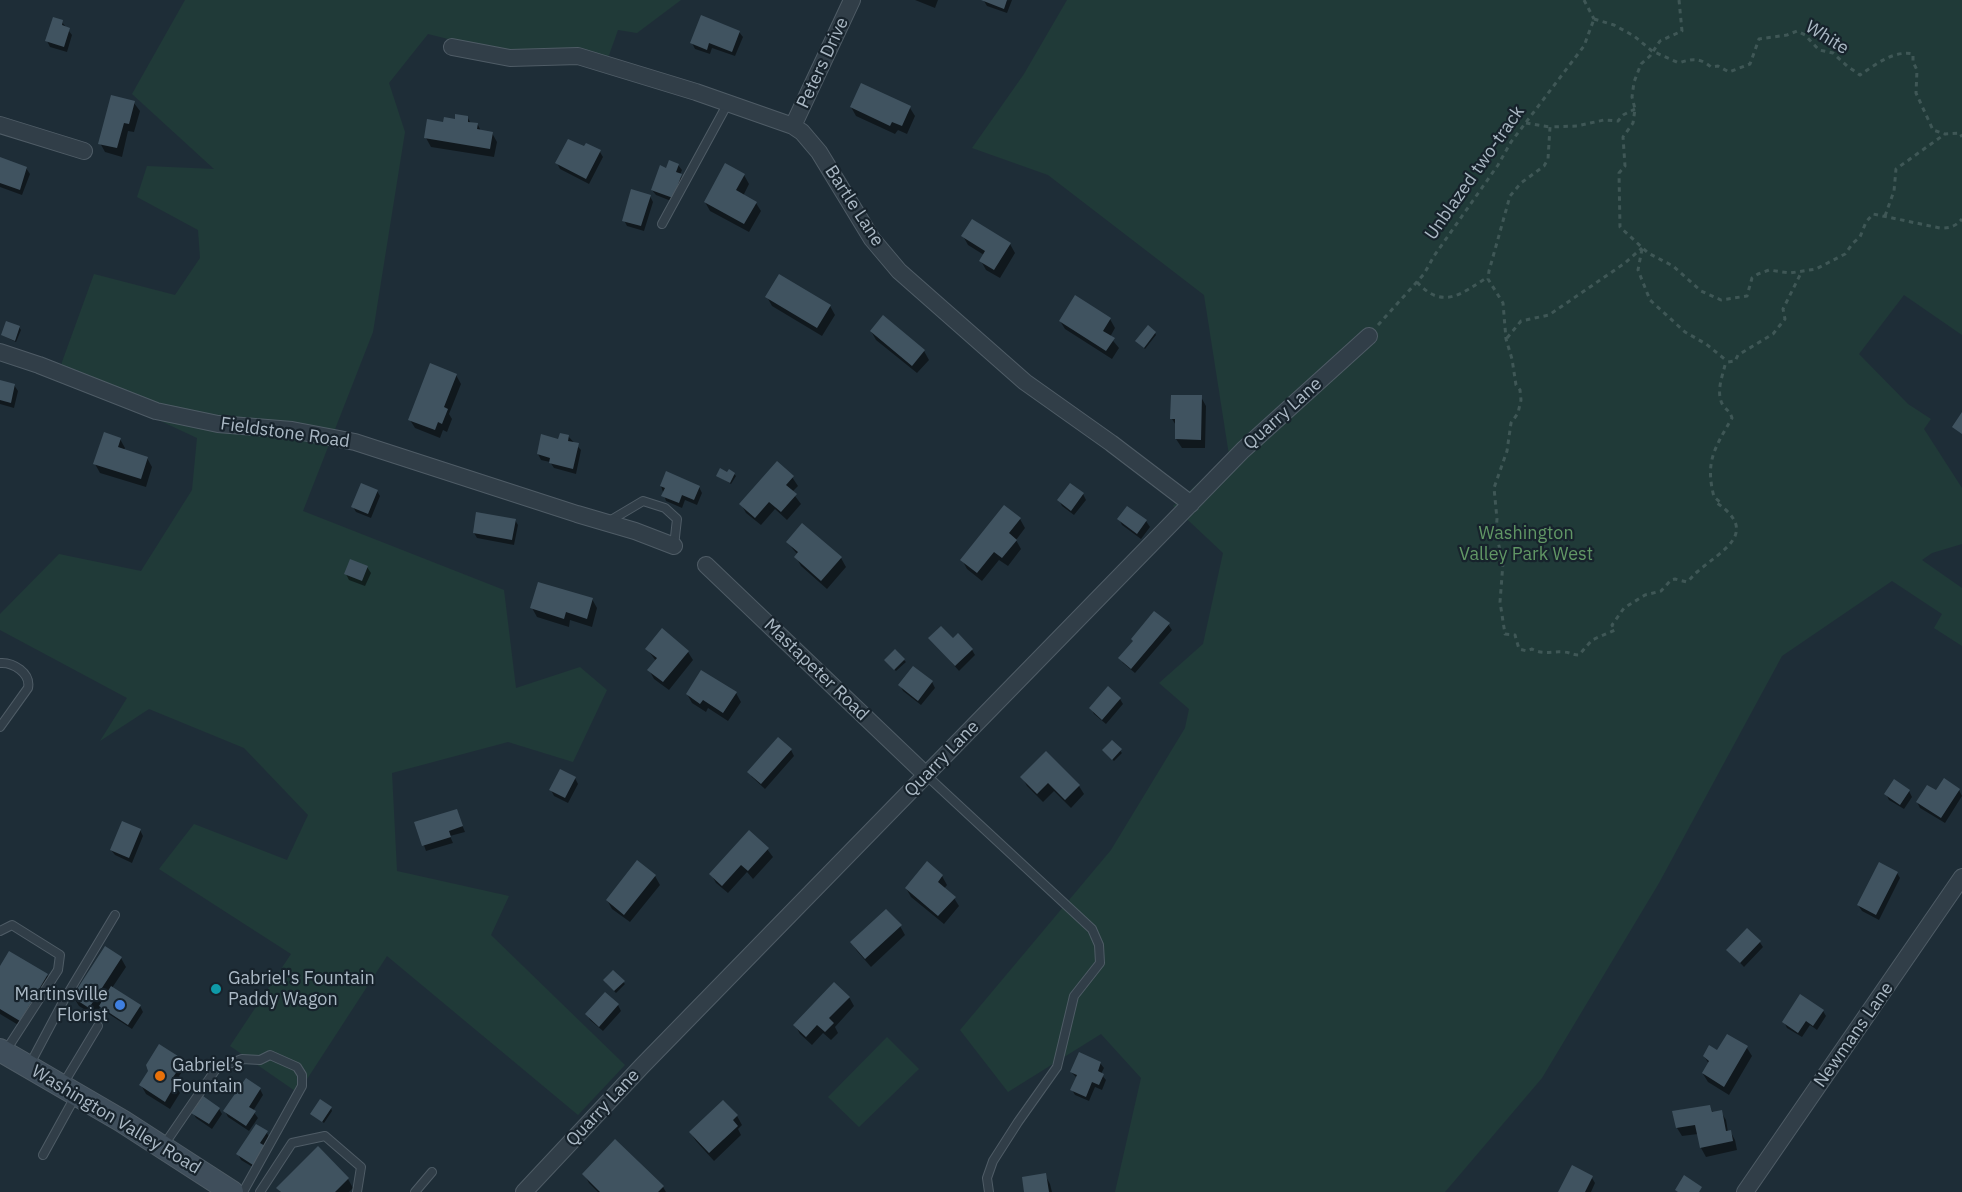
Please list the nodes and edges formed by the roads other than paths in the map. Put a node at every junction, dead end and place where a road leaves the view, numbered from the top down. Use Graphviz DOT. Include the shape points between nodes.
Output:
graph roads {
  1 [pos="852,0"];
  2 [pos="452,47"];
  3 [pos="728,103"];
  4 [pos="0,125"];
  5 [pos="793,126"];
  6 [pos="84,151"];
  7 [pos="663,224"];
  8 [pos="1369,336"];
  9 [pos="0,352"];
  10 [pos="1191,504"];
  11 [pos="606,523"];
  12 [pos="674,546"];
  13 [pos="706,565"];
  14 [pos="0,663"];
  15 [pos="0,727"];
  16 [pos="926,775"];
  17 [pos="1962,877"];
  18 [pos="115,915"];
  19 [pos="0,931"];
  20 [pos="98,1026"];
  21 [pos="2,1051"];
  22 [pos="28,1066"];
  23 [pos="69,1090"];
  24 [pos="162,1147"];
  25 [pos="43,1155"];
  26 [pos="432,1172"];
  27 [pos="232,1192"];
  28 [pos="243,1192"];
  29 [pos="260,1192"];
  30 [pos="357,1192"];
  31 [pos="415,1192"];
  32 [pos="524,1192"];
  33 [pos="989,1192"];
  34 [pos="1745,1192"];
  1 -- 5 [label="street, Peters Drive"];
  2 -- 3 [label="street, Bartle Lane" via="510,58 578,56"];
  3 -- 5 [label="street, Bartle Lane"];
  3 -- 7 [label="lane"];
  4 -- 6 [label="street"];
  5 -- 10 [label="street, Bartle Lane" via="819,152 872,239 899,271 1025,382"];
  8 -- 10 [label="street, Quarry Lane" via="1243,450"];
  9 -- 11 [label="street, Fieldstone Road" via="156,411 218,424 292,430 355,442"];
  10 -- 16 [label="street, Quarry Lane"];
  11 -- 12 [label="street, Fieldstone Road"];
  11 -- 12 [label="lane" via="643,501 665,508 677,519"];
  13 -- 16 [label="street, Mastapeter Road"];
  14 -- 15 [label="lane" via="15,665 29,682"];
  16 -- 32 [label="street, Quarry Lane"];
  16 -- 33 [label="lane" via="1092,929 1099,945 1100,963 1074,996 1057,1067 993,1161 987,1178"];
  17 -- 34 [label="street, Newmans Lane"];
  18 -- 22 [label="lane"];
  19 -- 21 [label="lane" via="12,925 60,955 58,970"];
  20 -- 23 [label="lane"];
  21 -- 22 [label="street, Washington Valley Road"];
  22 -- 23 [label="street, Washington Valley Road"];
  23 -- 24 [label="street, Washington Valley Road"];
  23 -- 25 [label="lane"];
  24 -- 27 [label="street, Washington Valley Road"];
  24 -- 28 [label="lane" via="216,1069 242,1059 260,1060 270,1055 297,1067 302,1086"];
  26 -- 31 [label="lane"];
  29 -- 30 [label="lane" via="292,1143 325,1136 361,1167"];
}
